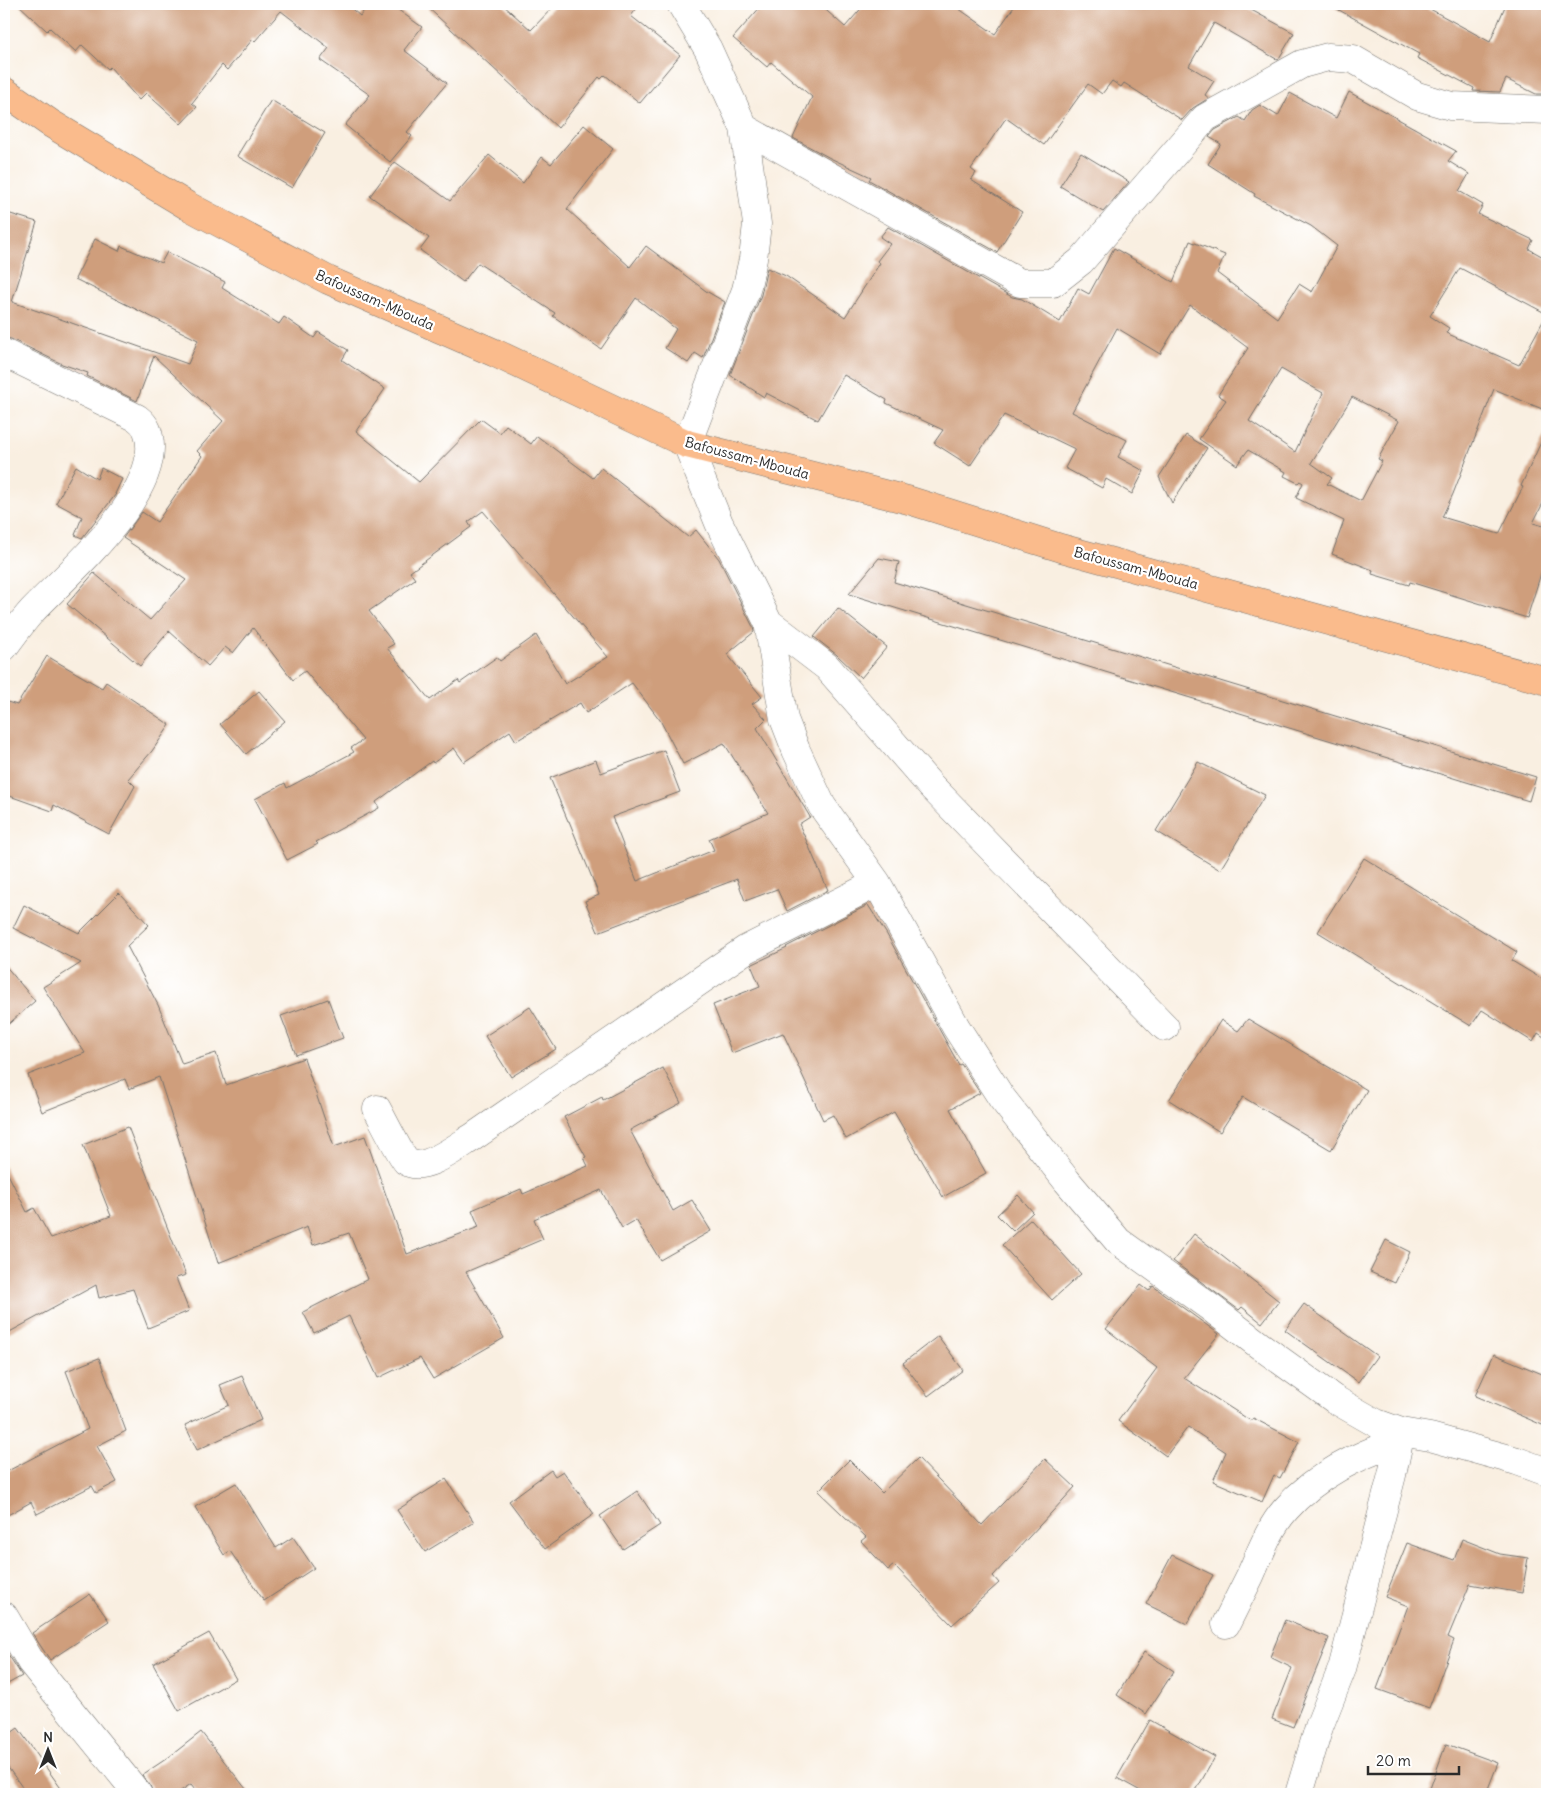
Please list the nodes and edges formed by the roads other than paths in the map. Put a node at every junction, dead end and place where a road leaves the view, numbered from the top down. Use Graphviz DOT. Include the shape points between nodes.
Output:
graph roads {
  1 [pos="681,4"];
  2 [pos="4,91"];
  3 [pos="1547,110"];
  4 [pos="744,128"];
  5 [pos="4,353"];
  6 [pos="687,444"];
  7 [pos="768,622"];
  8 [pos="4,647"];
  9 [pos="1547,681"];
  10 [pos="877,883"];
  11 [pos="1165,1027"];
  12 [pos="377,1109"];
  13 [pos="1400,1436"];
  14 [pos="1547,1472"];
  15 [pos="4,1616"];
  16 [pos="1226,1624"];
  17 [pos="138,1794"];
  18 [pos="1299,1794"];
  1 -- 4 [label="street" via="708,49"];
  2 -- 6 [label="highway, Bafoussam-Mbouda" via="50,123 188,206 328,280 495,353"];
  3 -- 4 [label="street" via="1451,106 1417,96 1353,59 1328,57 1302,64 1205,118 1081,261 1053,283 1020,283"];
  4 -- 6 [label="street" via="757,224 753,259 746,290"];
  5 -- 8 [label="street" via="137,418 146,428 150,446 147,470 132,500 105,536 31,612"];
  6 -- 7 [label="street" via="719,523"];
  6 -- 9 [label="highway, Bafoussam-Mbouda" via="908,500 1061,548"];
  7 -- 10 [label="street" via="784,719 796,750 822,806"];
  7 -- 11 [label="street" via="827,667 931,786"];
  10 -- 12 [label="street" via="745,950 431,1163 415,1164 406,1160"];
  10 -- 13 [label="street" via="956,1026 1001,1097 1118,1242 1334,1399"];
  13 -- 14 [label="street" via="1438,1440"];
  13 -- 16 [label="street" via="1332,1470 1285,1510 1265,1542"];
  13 -- 18 [label="street" via="1342,1669 1319,1727"];
  15 -- 17 [label="street" via="31,1662"];
}
